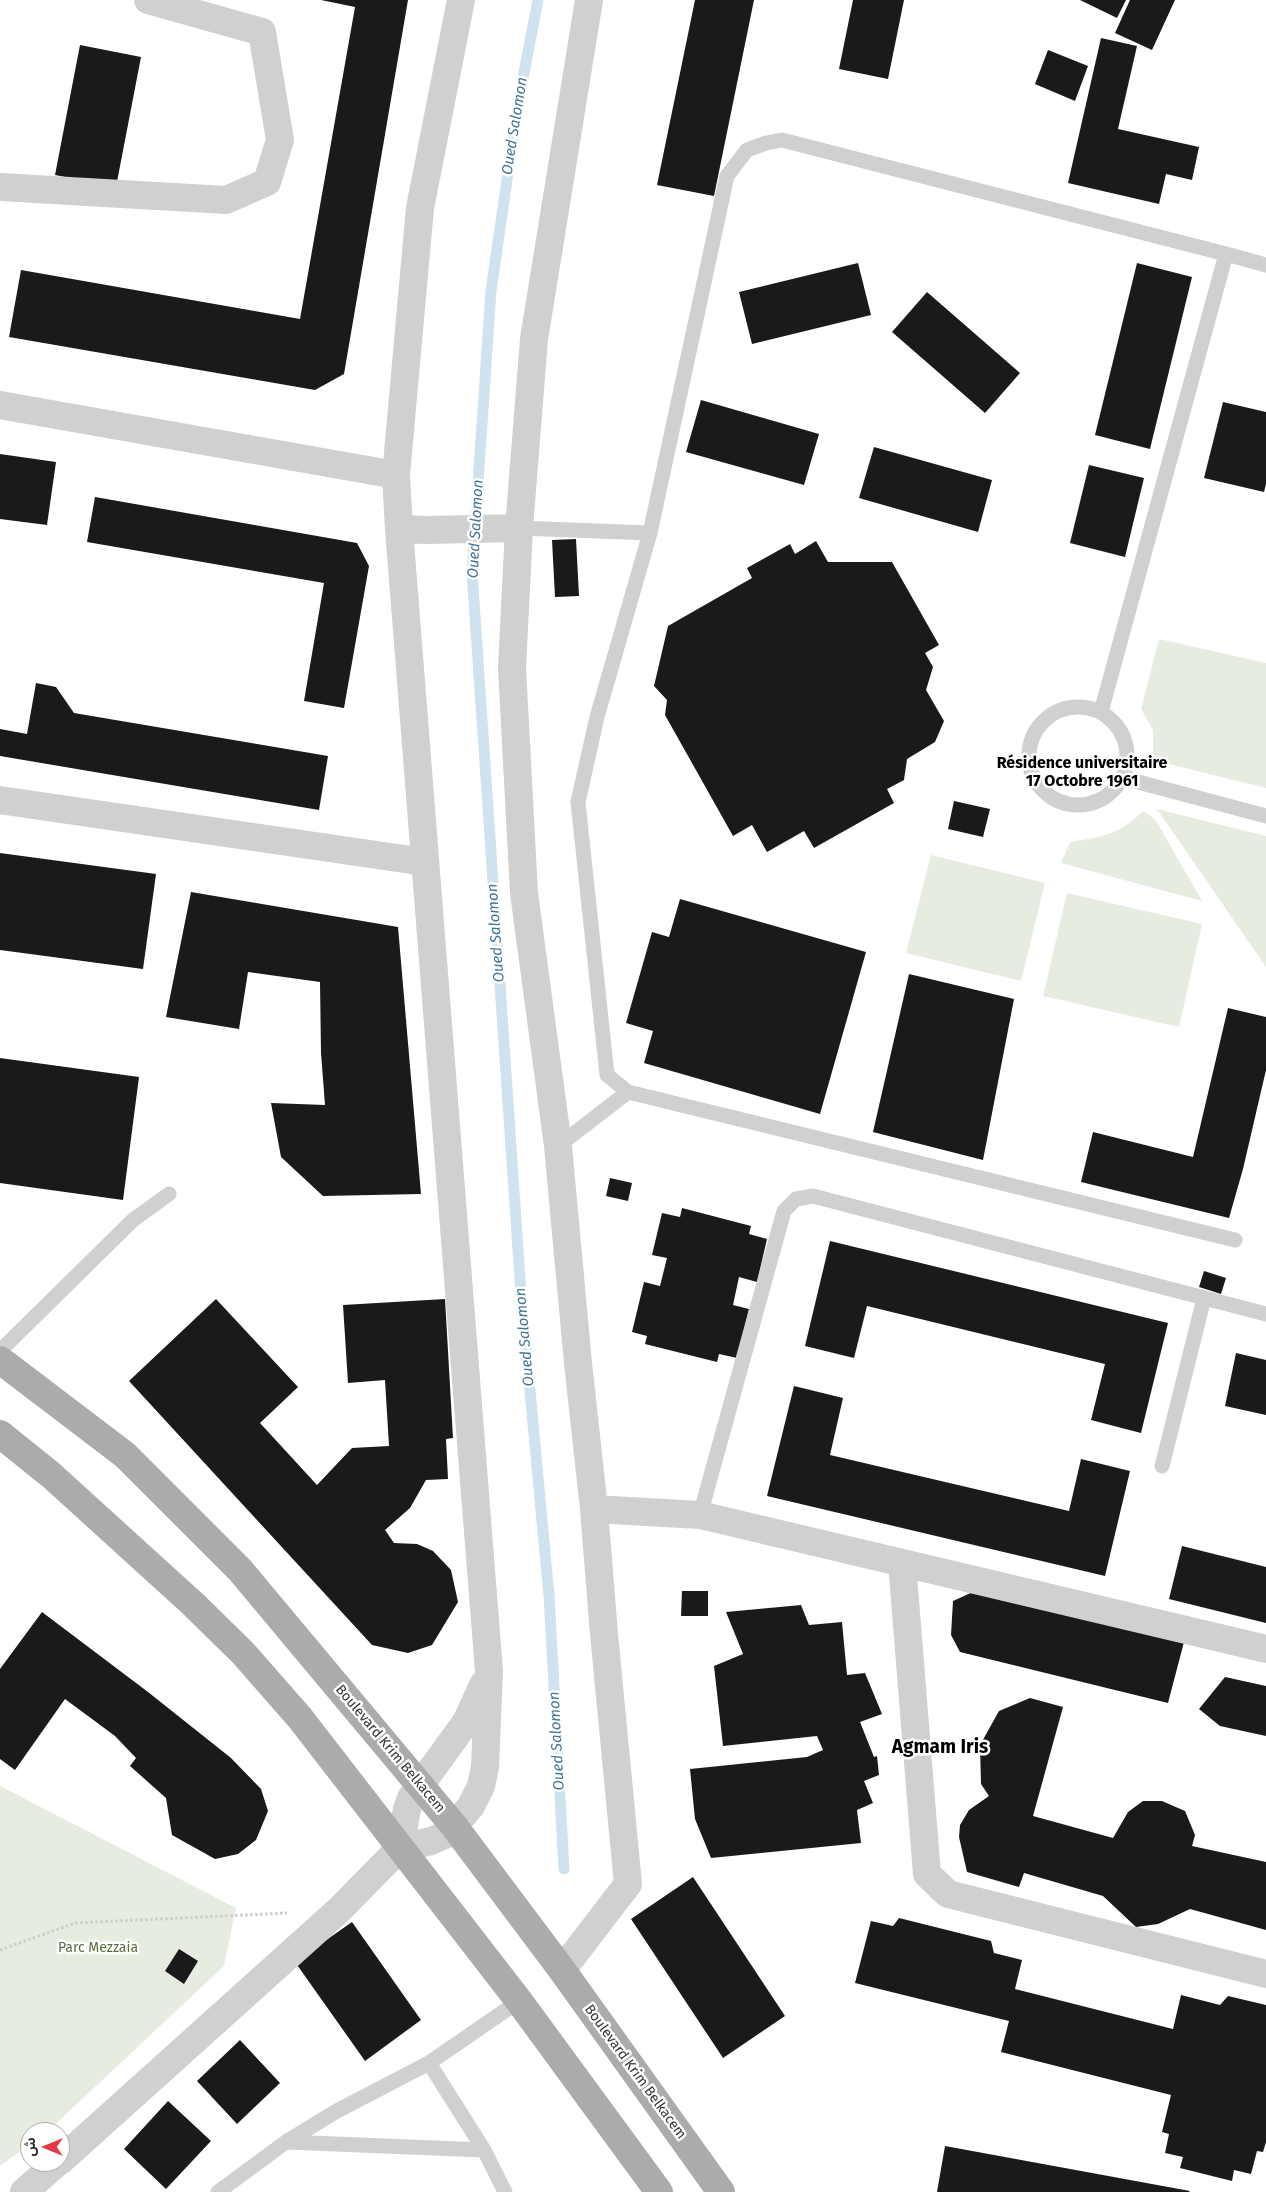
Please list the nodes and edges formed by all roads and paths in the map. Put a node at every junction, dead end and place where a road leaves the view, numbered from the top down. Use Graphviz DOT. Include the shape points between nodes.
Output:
graph roads {
  1 [pos="148,0"];
  2 [pos="460,0"];
  3 [pos="589,0"];
  4 [pos="0,187"];
  5 [pos="1226,254"];
  6 [pos="1266,265"];
  7 [pos="0,405"];
  8 [pos="396,475"];
  9 [pos="399,528"];
  10 [pos="512,528"];
  11 [pos="650,533"];
  12 [pos="1101,712"];
  13 [pos="1123,778"];
  14 [pos="0,800"];
  15 [pos="1266,816"];
  16 [pos="425,862"];
  17 [pos="628,1092"];
  18 [pos="558,1146"];
  19 [pos="169,1194"];
  20 [pos="1235,1240"];
  21 [pos="1204,1298"];
  22 [pos="1266,1314"];
  23 [pos="0,1351"];
  24 [pos="0,1360"];
  25 [pos="0,1434"];
  26 [pos="1162,1466"];
  27 [pos="594,1509"];
  28 [pos="700,1515"];
  29 [pos="902,1563"];
  30 [pos="1266,1649"];
  31 [pos="489,1670"];
  32 [pos="420,1784"];
  33 [pos="454,1826"];
  34 [pos="400,1848"];
  35 [pos="289,1913"];
  36 [pos="0,1950"];
  37 [pos="562,1970"];
  38 [pos="1266,1974"];
  39 [pos="519,2001"];
  40 [pos="429,2063"];
  41 [pos="286,2142"];
  42 [pos="484,2150"];
  43 [pos="70,2151"];
  44 [pos="47,2172"];
  45 [pos="24,2192"];
  46 [pos="218,2192"];
  47 [pos="505,2192"];
  48 [pos="659,2192"];
  49 [pos="721,2192"];
  1 -- 4 [label="street" via="262,32 280,140 267,182 226,200"];
  2 -- 8 [label="street" via="420,208"];
  3 -- 10 [label="street" via="534,338"];
  5 -- 6 [label="lane"];
  5 -- 11 [label="lane" via="782,140 746,150 727,176"];
  5 -- 12 [label="lane"];
  7 -- 8 [label="street"];
  8 -- 9 [label="street"];
  9 -- 10 [label="street"];
  9 -- 16 [label="street"];
  10 -- 11 [label="lane"];
  10 -- 18 [label="street" via="512,668 524,883"];
  11 -- 17 [label="lane" via="596,718 578,802 607,1075"];
  12 -- 13 [label="lane" via="1122,733 1127,748"];
  12 -- 13 [label="lane" via="1085,707 1068,707 1040,724 1028,756 1031,772 1051,799 1067,805 1084,806 1100,801 1113,792"];
  13 -- 15 [label="lane"];
  14 -- 16 [label="street"];
  16 -- 31 [label="street"];
  17 -- 18 [label="lane"];
  17 -- 20 [label="lane"];
  18 -- 27 [label="street"];
  19 -- 23 [label="lane" via="133,1220"];
  21 -- 22 [label="lane"];
  21 -- 26 [label="lane"];
  21 -- 28 [label="lane" via="813,1196 796,1199 784,1211"];
  24 -- 32 [label="main road, Boulevard Krim Belkacem" via="125,1455 240,1570"];
  25 -- 34 [label="main road" via="51,1475 243,1653 300,1718"];
  27 -- 28 [label="street"];
  27 -- 37 [label="street" via="628,1884"];
  28 -- 29 [label="street"];
  29 -- 30 [label="street"];
  29 -- 38 [label="street" via="927,1874 948,1894"];
  31 -- 32 [label="street" via="466,1722"];
  31 -- 33 [label="street" via="485,1767 481,1786 471,1806"];
  32 -- 33 [label="main road, Boulevard Krim Belkacem"];
  32 -- 34 [label="street" via="406,1809"];
  33 -- 34 [label="street" via="431,1841"];
  33 -- 37 [label="main road, Boulevard Krim Belkacem"];
  34 -- 39 [label="main road"];
  34 -- 43 [label="street" via="338,1910"];
  35 -- 36 [label="path" via="75,1924"];
  37 -- 49 [label="main road, Boulevard Krim Belkacem"];
  39 -- 40 [label="lane"];
  39 -- 48 [label="main road"];
  40 -- 41 [label="lane" via="335,2112"];
  40 -- 42 [label="lane"];
  41 -- 42 [label="lane"];
  41 -- 46 [label="lane"];
  42 -- 47 [label="lane"];
  44 -- 45 [label="street"];
}
